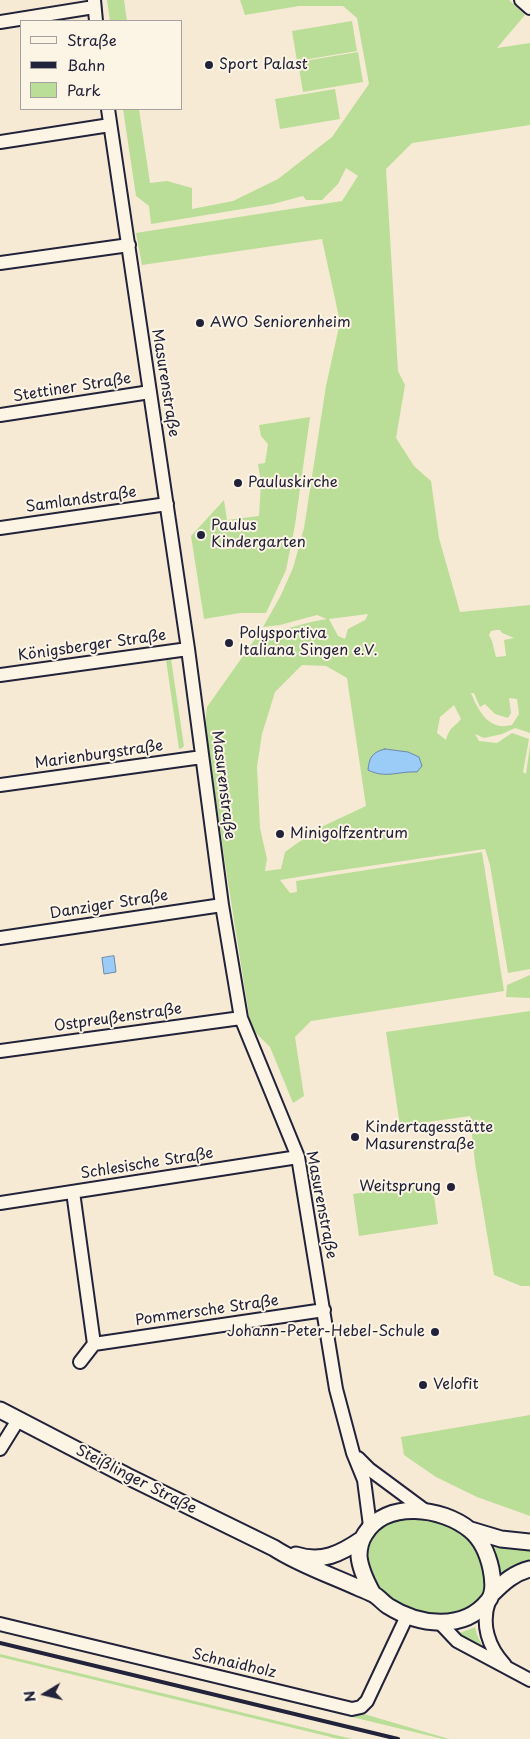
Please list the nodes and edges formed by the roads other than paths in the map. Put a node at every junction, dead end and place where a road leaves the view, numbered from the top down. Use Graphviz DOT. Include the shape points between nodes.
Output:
graph roads {
  1 [pos="522,0"];
  2 [pos="94,4"];
  3 [pos="530,8"];
  4 [pos="96,20"];
  5 [pos="0,22"];
  6 [pos="108,110"];
  7 [pos="110,125"];
  8 [pos="0,142"];
  9 [pos="129,245"];
  10 [pos="0,263"];
  11 [pos="150,392"];
  12 [pos="0,415"];
  13 [pos="167,504"];
  14 [pos="0,528"];
  15 [pos="188,649"];
  16 [pos="0,675"];
  17 [pos="202,757"];
  18 [pos="0,785"];
  19 [pos="222,905"];
  20 [pos="0,938"];
  21 [pos="241,1018"];
  22 [pos="0,1051"];
  23 [pos="298,1158"];
  24 [pos="72,1192"];
  25 [pos="0,1203"];
  26 [pos="324,1310"];
  27 [pos="94,1344"];
  28 [pos="80,1362"];
  29 [pos="0,1410"];
  30 [pos="18,1420"];
  31 [pos="0,1449"];
  32 [pos="353,1453"];
  33 [pos="427,1512"];
  34 [pos="370,1526"];
  35 [pos="471,1530"];
  36 [pos="362,1540"];
  37 [pos="530,1542"];
  38 [pos="274,1548"];
  39 [pos="530,1569"];
  40 [pos="373,1594"];
  41 [pos="491,1597"];
  42 [pos="407,1616"];
  43 [pos="440,1623"];
  44 [pos="0,1624"];
  45 [pos="510,1670"];
  46 [pos="530,1680"];
  1 -- 3 [label="street"];
  2 -- 4 [label="street"];
  2 -- 5 [label="street"];
  6 -- 7 [label="street, Masurenstraße"];
  7 -- 8 [label="street"];
  7 -- 9 [label="street, Masurenstraße"];
  9 -- 10 [label="street"];
  9 -- 11 [label="street, Masurenstraße"];
  11 -- 12 [label="street, Stettiner Straße"];
  11 -- 13 [label="street, Masurenstraße"];
  13 -- 14 [label="street, Samlandstraße"];
  13 -- 15 [label="street, Masurenstraße"];
  15 -- 16 [label="street, Königsberger Straße"];
  15 -- 17 [label="street, Masurenstraße"];
  17 -- 18 [label="street, Marienburgstraße"];
  17 -- 19 [label="street, Masurenstraße"];
  19 -- 20 [label="street, Danziger Straße"];
  19 -- 21 [label="street, Masurenstraße"];
  21 -- 22 [label="street, Ostpreußenstraße"];
  21 -- 23 [label="street, Masurenstraße"];
  23 -- 24 [label="street, Schlesische Straße"];
  23 -- 26 [label="street, Masurenstraße"];
  24 -- 25 [label="street, Schlesische Straße"];
  24 -- 27 [label="street"];
  26 -- 27 [label="street, Pommersche Straße"];
  26 -- 32 [label="street, Masurenstraße" via="336,1389"];
  27 -- 28 [label="street"];
  29 -- 30 [label="street, Steißlinger Straße"];
  30 -- 31 [label="street"];
  30 -- 38 [label="street, Steißlinger Straße"];
  32 -- 33 [label="street" via="369,1469"];
  32 -- 34 [label="street, Masurenstraße" via="364,1480"];
  33 -- 34 [label="street" via="398,1512 386,1515"];
  33 -- 35 [label="street" via="449,1517"];
  34 -- 36 [label="street, Steißlinger Straße"];
  35 -- 37 [label="street" via="500,1539"];
  35 -- 41 [label="street" via="489,1559"];
  36 -- 38 [label="street, Steißlinger Straße" via="337,1555 306,1559"];
  36 -- 40 [label="street, Steißlinger Straße" via="361,1566"];
  38 -- 40 [label="street, Steißlinger Straße" via="288,1558"];
  39 -- 41 [label="street, Steißlinger Straße" via="506,1580"];
  40 -- 42 [label="street, Steißlinger Straße"];
  41 -- 43 [label="street, Steißlinger Straße" via="470,1616"];
  41 -- 45 [label="street" via="485,1613 485,1626 498,1658"];
  42 -- 43 [label="street, Steißlinger Straße"];
  42 -- 44 [label="street, Schnaidholz" via="367,1701 352,1709"];
  43 -- 45 [label="street" via="457,1641"];
  45 -- 46 [label="street"];
}
